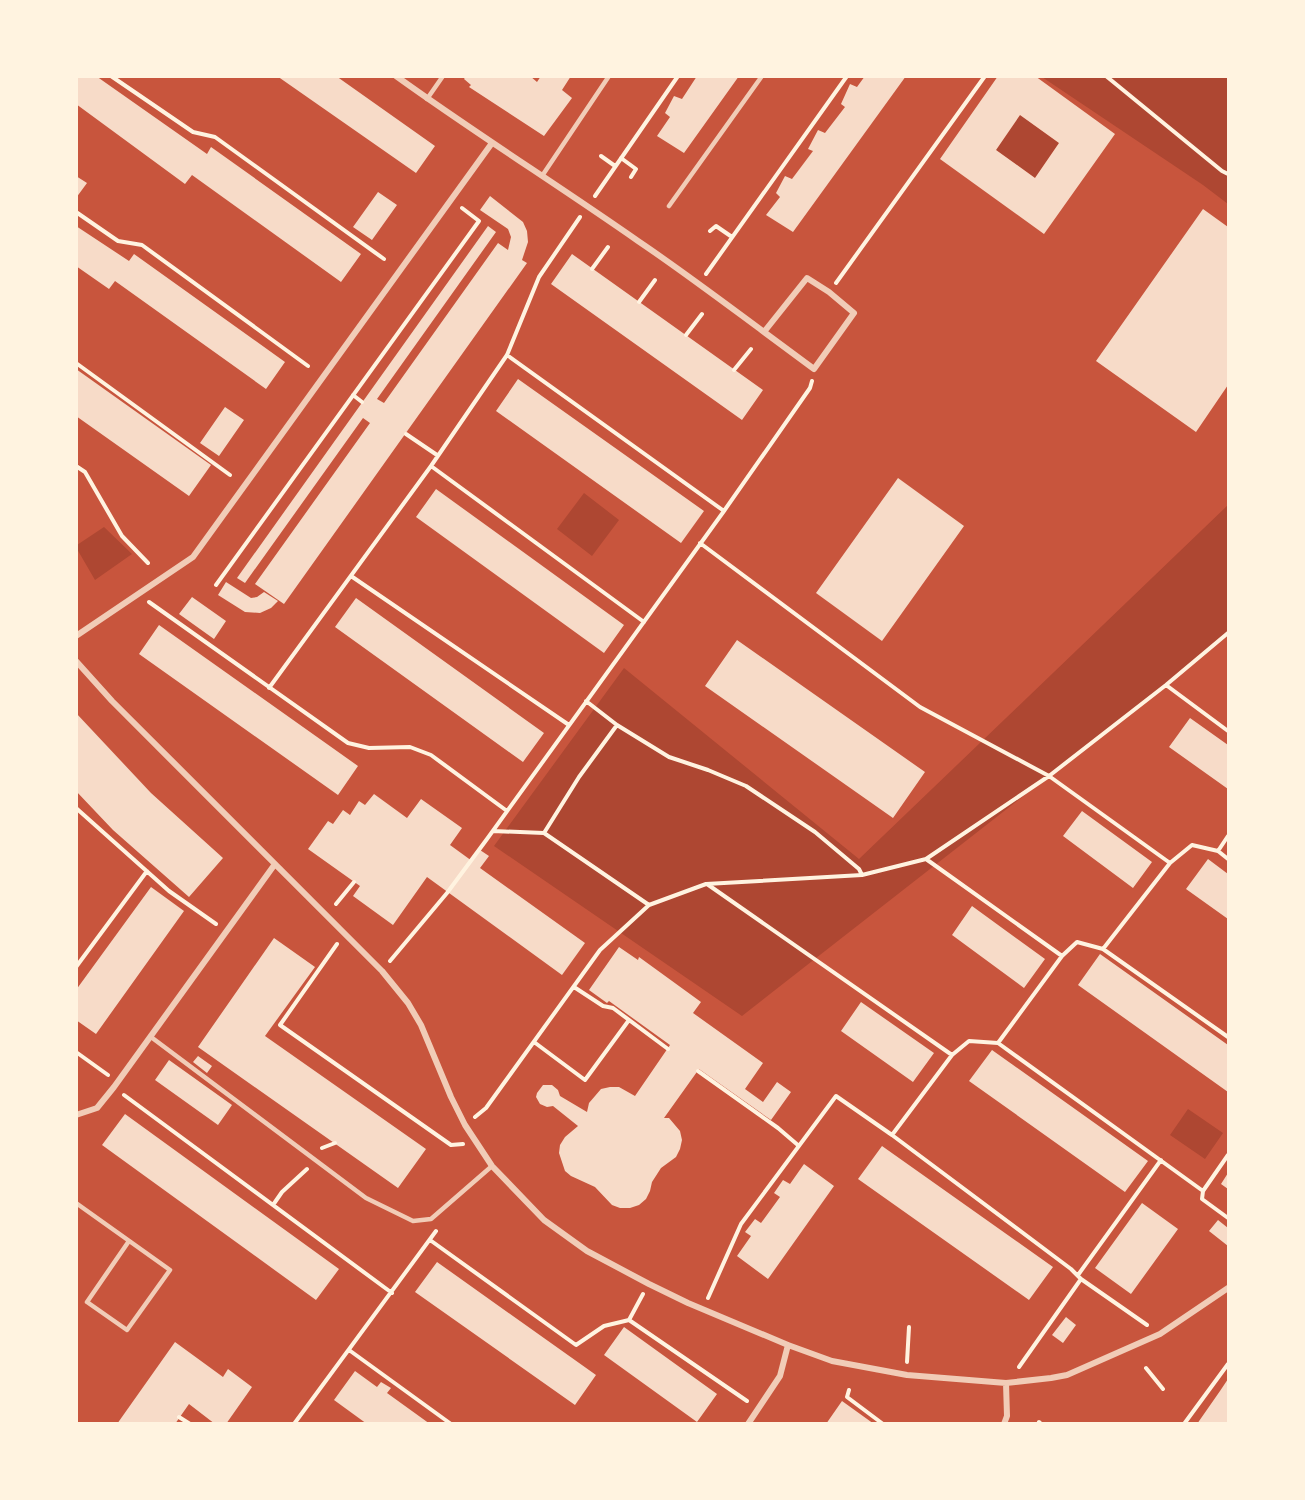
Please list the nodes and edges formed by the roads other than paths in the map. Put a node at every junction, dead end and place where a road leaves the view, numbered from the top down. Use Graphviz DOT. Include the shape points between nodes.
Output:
graph roads {
  1 [pos="396,76"];
  2 [pos="443,76"];
  3 [pos="609,76"];
  4 [pos="762,76"];
  5 [pos="427,99"];
  6 [pos="492,143"];
  7 [pos="542,176"];
  8 [pos="669,206"];
  9 [pos="764,332"];
  10 [pos="76,636"];
  11 [pos="76,661"];
  12 [pos="275,864"];
  13 [pos="151,1037"];
  14 [pos="76,1115"];
  15 [pos="492,1166"];
  16 [pos="76,1203"];
  17 [pos="129,1241"];
  18 [pos="1228,1288"];
  19 [pos="788,1345"];
  20 [pos="1006,1383"];
  21 [pos="748,1424"];
  22 [pos="1004,1424"];
  1 -- 5 [label="street"];
  2 -- 5 [label="lane"];
  3 -- 7 [label="lane"];
  4 -- 8 [label="lane"];
  5 -- 6 [label="street"];
  6 -- 7 [label="street"];
  6 -- 10 [label="street" via="193,557"];
  7 -- 9 [label="street"];
  9 -- 9 [label="street" via="807,278 854,313 814,369"];
  11 -- 12 [label="street"];
  12 -- 13 [label="street"];
  12 -- 15 [label="street" via="382,971 408,1003 465,1125"];
  13 -- 14 [label="street" via="97,1108"];
  13 -- 15 [label="lane" via="366,1198 413,1221 431,1219"];
  15 -- 19 [label="street" via="521,1198 587,1251 649,1284"];
  16 -- 17 [label="lane"];
  17 -- 17 [label="lane" via="170,1270 127,1330 87,1302"];
  18 -- 20 [label="street" via="1160,1334 1067,1375"];
  19 -- 20 [label="street" via="832,1361 907,1375"];
  19 -- 21 [label="street" via="780,1376"];
  20 -- 22 [label="street"];
}
